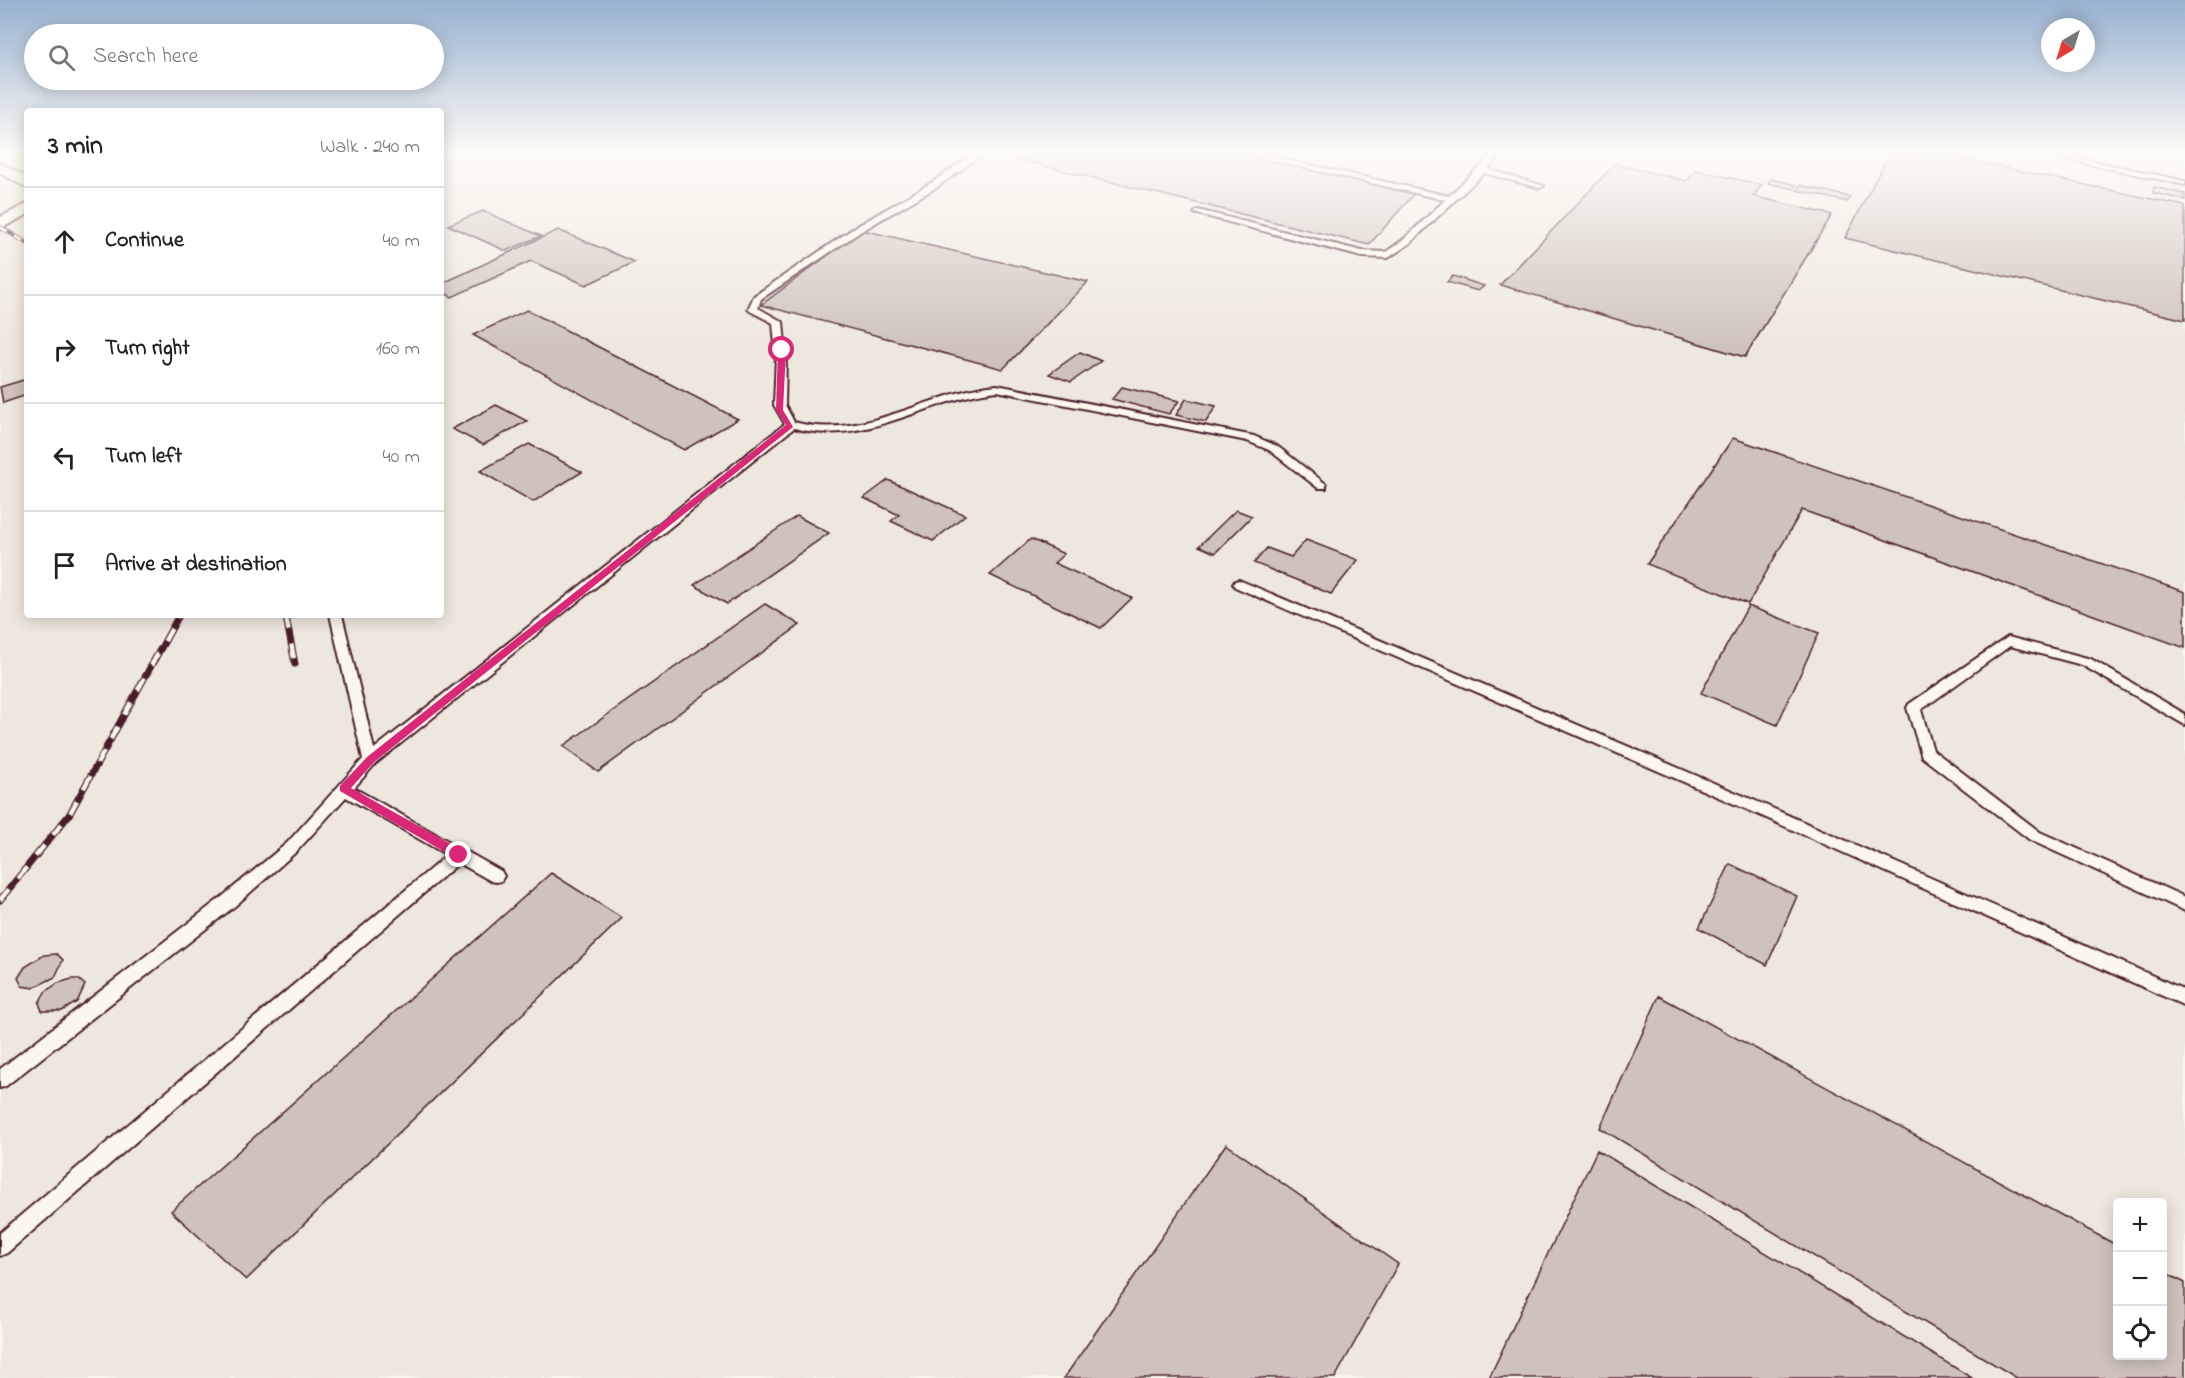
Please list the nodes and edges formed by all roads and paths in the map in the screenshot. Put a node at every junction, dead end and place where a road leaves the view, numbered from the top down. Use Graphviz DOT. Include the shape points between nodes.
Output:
graph roads {
  1 [pos="877,218"];
  2 [pos="1219,218"];
  3 [pos="1431,218"];
  4 [pos="791,425"];
  5 [pos="1322,486"];
  6 [pos="1239,584"];
  7 [pos="337,618"];
  8 [pos="2185,720"];
  9 [pos="370,760"];
  10 [pos="344,789"];
  11 [pos="459,855"];
  12 [pos="496,876"];
  13 [pos="2185,904"];
  14 [pos="2185,998"];
  15 [pos="0,1080"];
  16 [pos="0,1246"];
  1 -- 4 [label="lane" via="758,298 753,309 778,322 782,350 780,410"];
  2 -- 3 [label="lane" via="1362,254 1388,255"];
  4 -- 5 [label="lane" via="813,431 846,430 976,390 997,388 1250,438 1273,448"];
  4 -- 9 [label="lane"];
  6 -- 14 [label="lane" via="1760,808"];
  7 -- 9 [label="lane"];
  8 -- 13 [label="lane" via="2086,662 2008,641 1914,708 1927,753 2036,836"];
  9 -- 10 [label="lane"];
  10 -- 11 [label="lane"];
  10 -- 15 [label="lane" via="292,847 229,901"];
  11 -- 12 [label="lane"];
  11 -- 16 [label="lane"];
}
